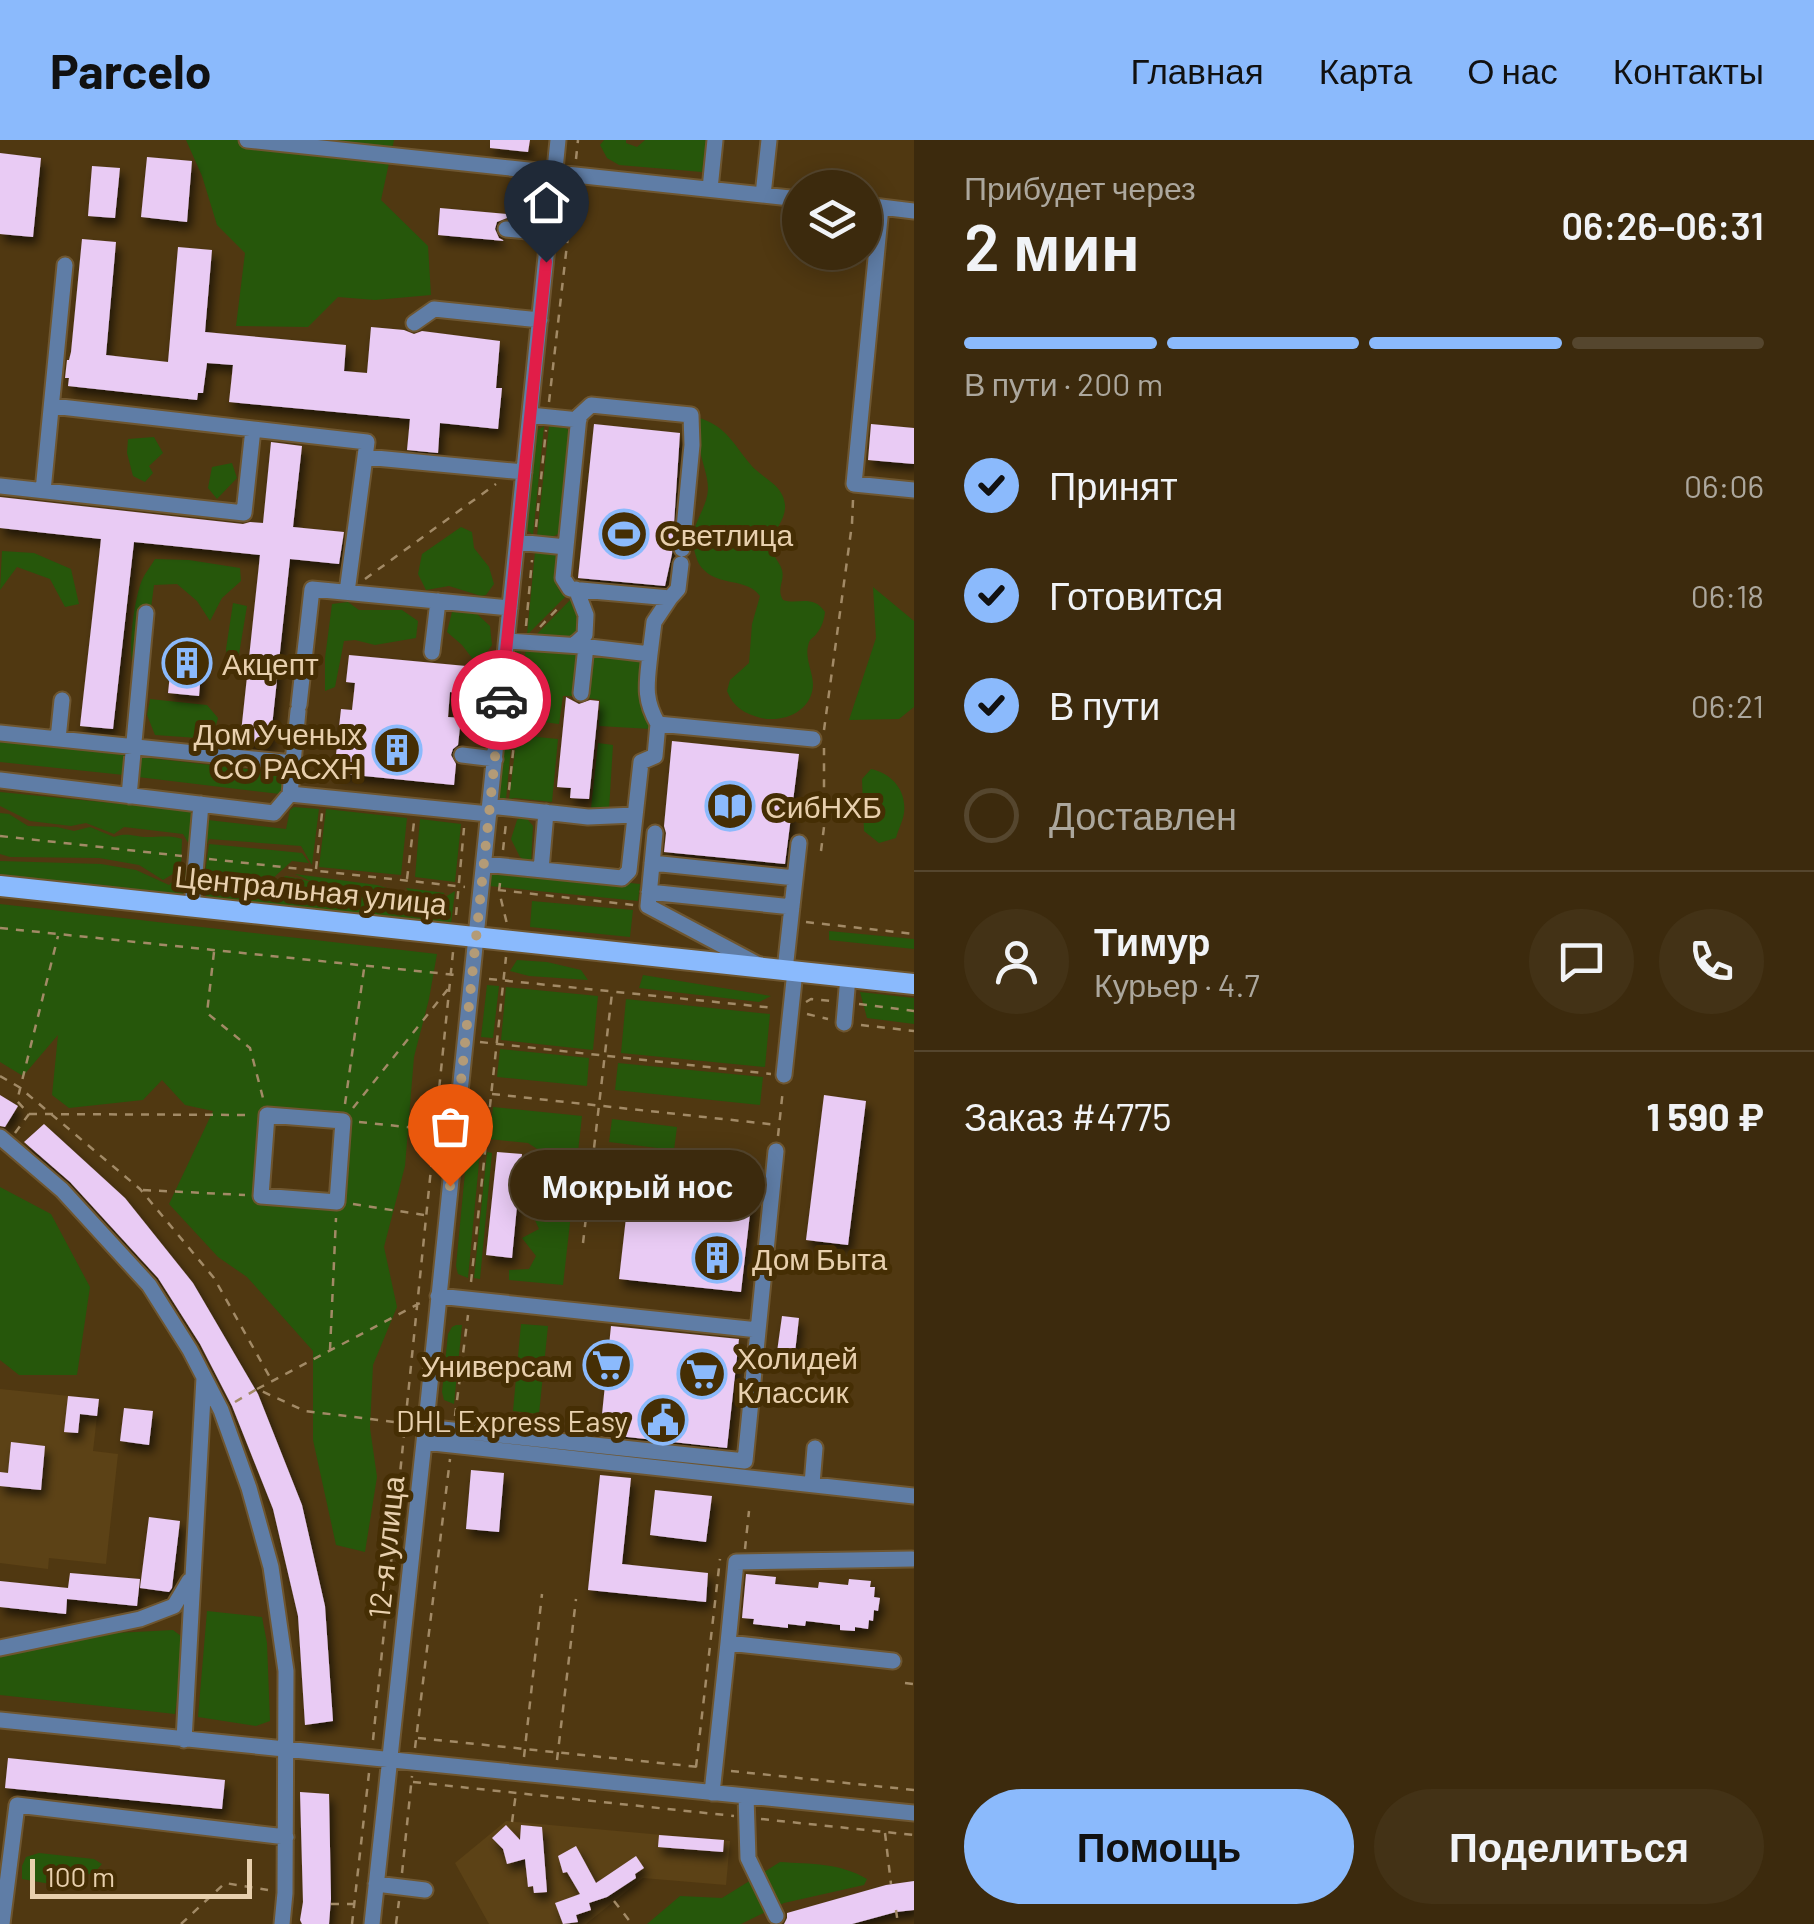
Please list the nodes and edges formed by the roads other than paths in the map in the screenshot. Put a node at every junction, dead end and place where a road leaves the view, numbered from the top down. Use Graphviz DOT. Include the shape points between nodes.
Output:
graph roads {
  1 [pos="247,140"];
  2 [pos="558,140"];
  3 [pos="716,140"];
  4 [pos="768,140"];
  5 [pos="555,172"];
  6 [pos="710,189"];
  7 [pos="763,195"];
  8 [pos="782,197"];
  9 [pos="882,207"];
  10 [pos="914,210"];
  11 [pos="506,229"];
  12 [pos="549,233"];
  13 [pos="65,265"];
  14 [pos="869,270"];
  15 [pos="540,320"];
  16 [pos="414,323"];
  17 [pos="52,406"];
  18 [pos="538,416"];
  19 [pos="583,428"];
  20 [pos="253,429"];
  21 [pos="365,457"];
  22 [pos="519,472"];
  23 [pos="0,486"];
  24 [pos="914,490"];
  25 [pos="44,491"];
  26 [pos="572,539"];
  27 [pos="526,544"];
  28 [pos="576,589"];
  29 [pos="348,592"];
  30 [pos="670,598"];
  31 [pos="438,601"];
  32 [pos="510,608"];
  33 [pos="146,613"];
  34 [pos="507,641"];
  35 [pos="580,646"];
  36 [pos="432,652"];
  37 [pos="650,654"];
  38 [pos="581,693"];
  39 [pos="62,700"];
  40 [pos="658,724"];
  41 [pos="0,733"];
  42 [pos="58,739"];
  43 [pos="813,739"];
  44 [pos="133,747"];
  45 [pos="462,756"];
  46 [pos="494,758"];
  47 [pos="293,764"];
  48 [pos="0,780"];
  49 [pos="290,794"];
  50 [pos="129,796"];
  51 [pos="202,804"];
  52 [pos="489,810"];
  53 [pos="546,812"];
  54 [pos="635,815"];
  55 [pos="655,834"];
  56 [pos="799,844"];
  57 [pos="652,863"];
  58 [pos="484,864"];
  59 [pos="541,870"];
  60 [pos="796,878"];
  61 [pos="0,886"];
  62 [pos="648,899"];
  63 [pos="192,907"];
  64 [pos="792,914"];
  65 [pos="476,938"];
  66 [pos="782,970"];
  67 [pos="848,977"];
  68 [pos="914,984"];
  69 [pos="844,1023"];
  70 [pos="784,1075"];
  71 [pos="4,1143"];
  72 [pos="776,1151"];
  73 [pos="337,1202"];
  74 [pos="581,1290"];
  75 [pos="438,1296"];
  76 [pos="579,1311"];
  77 [pos="758,1330"];
  78 [pos="204,1378"];
  79 [pos="424,1434"];
  80 [pos="453,1437"];
  81 [pos="815,1448"];
  82 [pos="812,1484"];
  83 [pos="914,1496"];
  84 [pos="912,1558"];
  85 [pos="191,1578"];
  86 [pos="728,1643"];
  87 [pos="0,1648"];
  88 [pos="893,1661"];
  89 [pos="0,1720"];
  90 [pos="184,1740"];
  91 [pos="286,1749"];
  92 [pos="389,1760"];
  93 [pos="712,1792"];
  94 [pos="746,1796"];
  95 [pos="914,1813"];
  96 [pos="286,1837"];
  97 [pos="748,1858"];
  98 [pos="728,1859"];
  99 [pos="376,1884"];
  100 [pos="426,1890"];
  101 [pos="776,1916"];
  102 [pos="2,1924"];
  103 [pos="282,1924"];
  104 [pos="372,1924"];
  1 -- 5 [label="street"];
  2 -- 5 [label="street, 12-я улица"];
  3 -- 6 [label="street"];
  4 -- 7 [label="street"];
  5 -- 6 [label="street"];
  5 -- 12 [label="street, 12-я улица"];
  6 -- 7 [label="street"];
  7 -- 8 [label="street"];
  9 -- 10 [label="street"];
  11 -- 12 [label="street"];
  12 -- 15 [label="street, 12-я улица"];
  13 -- 17 [label="street"];
  14 -- 24 [label="street" via="854,484"];
  15 -- 16 [label="street" via="434,309"];
  15 -- 18 [label="street, 12-я улица"];
  17 -- 20 [label="street"];
  17 -- 25 [label="street"];
  18 -- 19 [label="street"];
  18 -- 22 [label="street, 12-я улица"];
  19 -- 26 [label="street"];
  19 -- 30 [label="street" via="579,416 591,405 691,416 682,557 678,589"];
  20 -- 21 [label="street" via="367,442"];
  20 -- 25 [label="street" via="244,513"];
  21 -- 22 [label="street"];
  21 -- 29 [label="street"];
  22 -- 27 [label="street, 12-я улица"];
  23 -- 25 [label="street"];
  26 -- 27 [label="street"];
  26 -- 28 [label="street" via="563,578"];
  27 -- 32 [label="street, 12-я улица"];
  28 -- 30 [label="street"];
  28 -- 35 [label="street" via="586,616"];
  29 -- 31 [label="street"];
  29 -- 47 [label="street" via="312,588"];
  30 -- 37 [label="street" via="654,622"];
  31 -- 32 [label="street"];
  31 -- 36 [label="street"];
  32 -- 34 [label="street, 12-я улица"];
  33 -- 44 [label="street"];
  34 -- 35 [label="street"];
  34 -- 46 [label="street, 12-я улица"];
  35 -- 37 [label="street"];
  35 -- 38 [label="street"];
  37 -- 40 [label="street" via="648,706"];
  39 -- 42 [label="street"];
  40 -- 43 [label="street"];
  40 -- 54 [label="street" via="654,756 640,762"];
  41 -- 42 [label="street"];
  42 -- 44 [label="street"];
  44 -- 47 [label="street"];
  44 -- 50 [label="street"];
  45 -- 46 [label="street"];
  46 -- 52 [label="street, 12-я улица"];
  47 -- 49 [label="street"];
  48 -- 50 [label="street"];
  49 -- 51 [label="street" via="274,813"];
  49 -- 52 [label="street"];
  50 -- 51 [label="street"];
  51 -- 63 [label="street"];
  52 -- 53 [label="street"];
  52 -- 58 [label="street, 12-я улица"];
  53 -- 54 [label="street"];
  53 -- 59 [label="street"];
  54 -- 59 [label="street" via="622,878"];
  55 -- 57 [label="street"];
  56 -- 60 [label="street"];
  57 -- 60 [label="street"];
  57 -- 62 [label="street"];
  58 -- 59 [label="street"];
  58 -- 65 [label="street, 12-я улица"];
  60 -- 64 [label="street"];
  61 -- 63 [label="main road, Центральная улица"];
  62 -- 64 [label="street"];
  62 -- 66 [label="street"];
  63 -- 65 [label="main road, Центральная улица"];
  64 -- 66 [label="street"];
  65 -- 66 [label="main road, Центральная улица"];
  65 -- 75 [label="street, 12-я улица"];
  66 -- 67 [label="main road, Центральная улица"];
  66 -- 70 [label="street" via="792,1011"];
  67 -- 68 [label="main road, Центральная улица"];
  67 -- 69 [label="street"];
  71 -- 78 [label="street" via="62,1190 149,1285"];
  72 -- 77 [label="street"];
  73 -- 73 [label="street" via="343,1120 267,1115 261,1196"];
  74 -- 76 [label="street"];
  75 -- 76 [label="street"];
  75 -- 79 [label="street, 12-я улица"];
  76 -- 77 [label="street"];
  77 -- 80 [label="street" via="746,1461"];
  78 -- 85 [label="street"];
  78 -- 91 [label="street" via="250,1488 271,1567 286,1672"];
  79 -- 80 [label="street"];
  79 -- 92 [label="street, 12-я улица"];
  80 -- 82 [label="street"];
  81 -- 82 [label="street"];
  82 -- 83 [label="street"];
  84 -- 86 [label="street" via="736,1562"];
  85 -- 87 [label="street" via="174,1606 140,1619"];
  85 -- 90 [label="street"];
  86 -- 88 [label="street"];
  86 -- 93 [label="street"];
  89 -- 90 [label="street"];
  90 -- 91 [label="street"];
  91 -- 92 [label="street"];
  91 -- 96 [label="street"];
  92 -- 93 [label="street"];
  92 -- 99 [label="street, 12-я улица"];
  93 -- 94 [label="street"];
  94 -- 95 [label="street"];
  94 -- 97 [label="street"];
  96 -- 102 [label="street" via="18,1805"];
  96 -- 103 [label="street"];
  97 -- 98 [label="street"];
  97 -- 101 [label="street"];
  99 -- 100 [label="street"];
  99 -- 104 [label="street, 12-я улица"];
}
